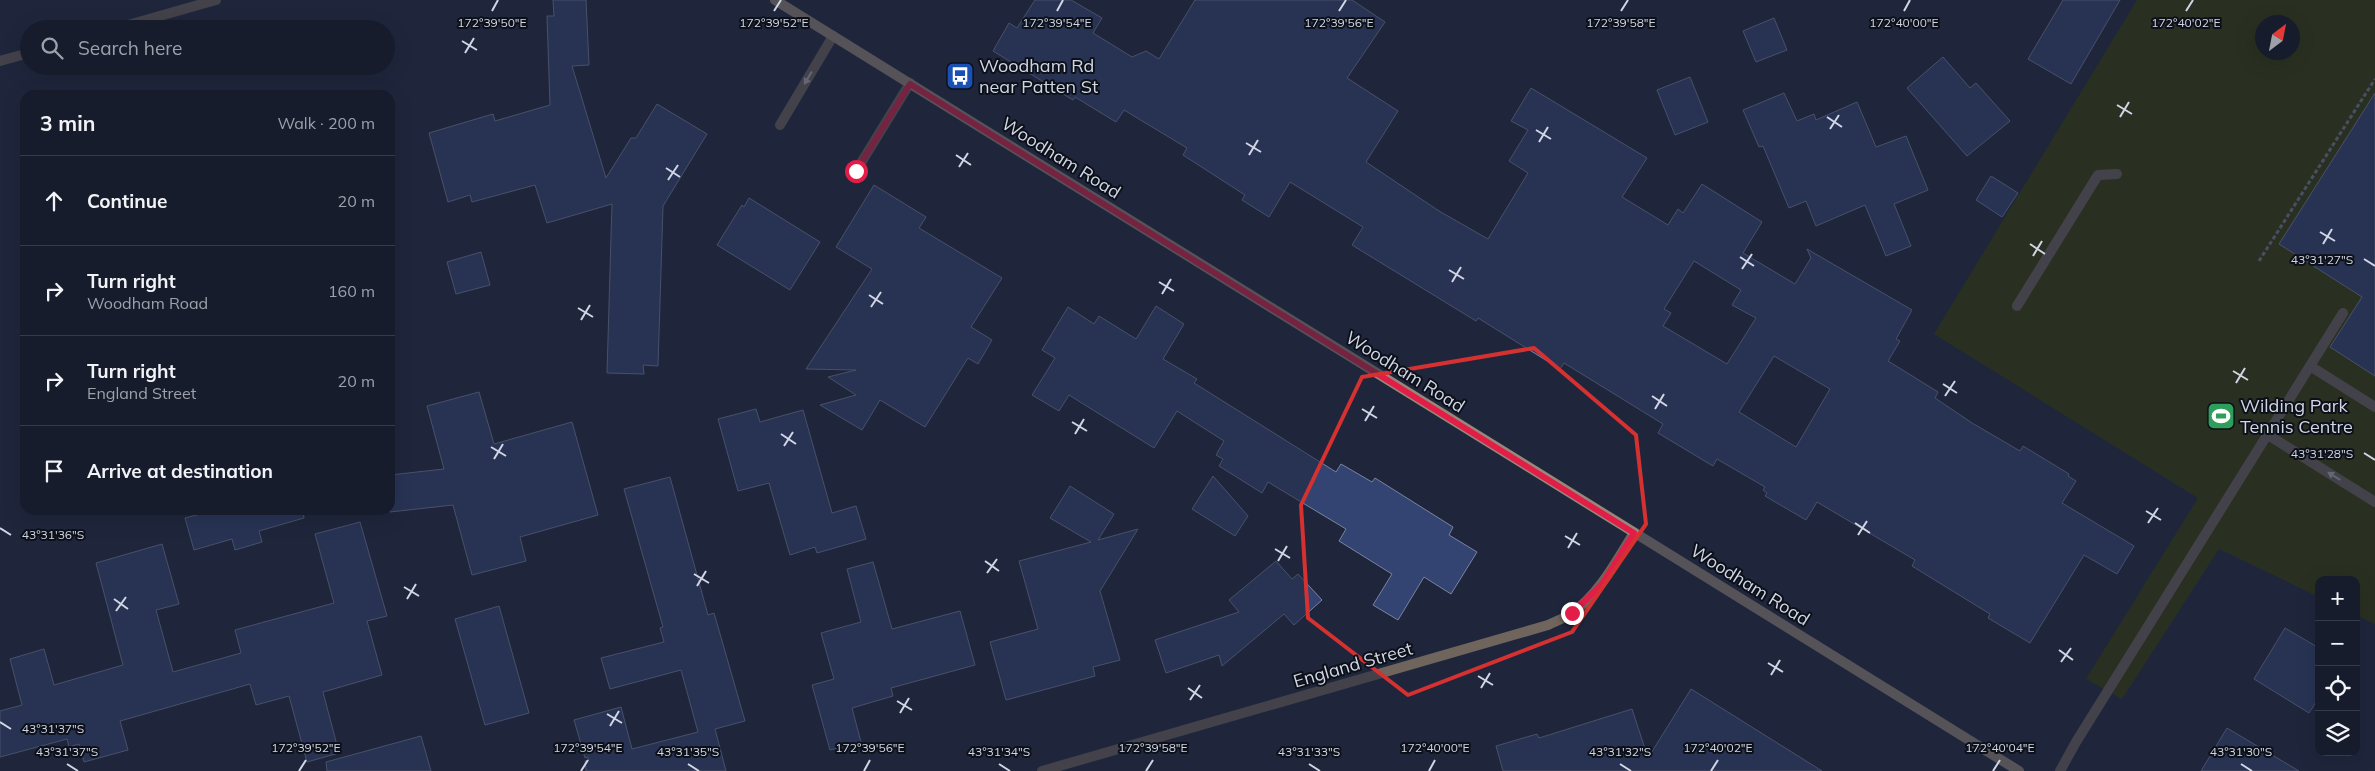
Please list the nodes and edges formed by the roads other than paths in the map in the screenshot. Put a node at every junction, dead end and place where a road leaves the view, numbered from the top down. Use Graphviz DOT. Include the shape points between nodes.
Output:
graph roads {
  1 [pos="216,0"];
  2 [pos="775,0"];
  3 [pos="146,20"];
  4 [pos="833,36"];
  5 [pos="20,55"];
  6 [pos="0,61"];
  7 [pos="910,84"];
  8 [pos="780,125"];
  9 [pos="856,171"];
  10 [pos="2117,174"];
  11 [pos="2017,306"];
  12 [pos="2343,312"];
  13 [pos="2310,366"];
  14 [pos="2375,407"];
  15 [pos="2268,435"];
  16 [pos="2375,502"];
  17 [pos="1634,533"];
  18 [pos="1042,771"];
  19 [pos="2019,771"];
  20 [pos="2060,771"];
  1 -- 3 [label="street"];
  2 -- 4 [label="main road, Woodham Road"];
  4 -- 7 [label="main road, Woodham Road"];
  4 -- 8 [label="street, one-way"];
  5 -- 6 [label="street"];
  7 -- 9 [label="street"];
  7 -- 17 [label="main road, Woodham Road"];
  10 -- 11 [label="street" via="2098,175"];
  12 -- 13 [label="street"];
  13 -- 14 [label="street"];
  13 -- 15 [label="street"];
  16 -- 15 [label="street, one-way"];
  15 -- 20 [label="street"];
  17 -- 18 [label="street, England Street" via="1602,584 1572,613 1548,626"];
  17 -- 19 [label="main road, Woodham Road"];
}
